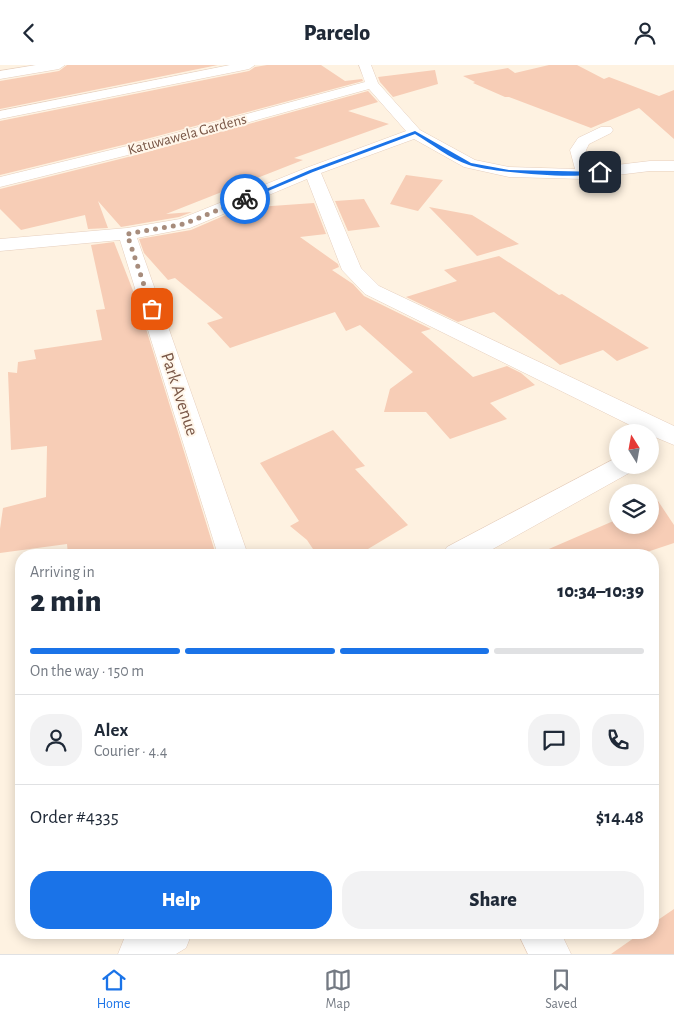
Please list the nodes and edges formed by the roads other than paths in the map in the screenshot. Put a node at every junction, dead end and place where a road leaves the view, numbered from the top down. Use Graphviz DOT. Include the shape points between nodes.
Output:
graph roads {
  1 [pos="59,65"];
  2 [pos="249,65"];
  3 [pos="364,65"];
  4 [pos="0,75"];
  5 [pos="372,84"];
  6 [pos="0,115"];
  7 [pos="606,130"];
  8 [pos="415,133"];
  9 [pos="674,167"];
  10 [pos="312,171"];
  11 [pos="584,174"];
  12 [pos="0,182"];
  13 [pos="127,234"];
  14 [pos="0,245"];
  15 [pos="674,436"];
  16 [pos="659,444"];
  17 [pos="609,472"];
  18 [pos="231,549"];
  19 [pos="468,549"];
  20 [pos="162,939"];
  21 [pos="542,939"];
  22 [pos="140,954"];
  23 [pos="550,954"];
  1 -- 4 [label="street"];
  2 -- 6 [label="street"];
  3 -- 5 [label="street"];
  5 -- 8 [label="street"];
  5 -- 12 [label="street, Katuwawela Gardens"];
  7 -- 11 [label="street" via="583,141 578,150"];
  8 -- 10 [label="street"];
  8 -- 11 [label="street" via="470,164 509,172"];
  9 -- 11 [label="street"];
  10 -- 13 [label="street" via="184,224"];
  10 -- 15 [label="street" via="352,270 372,290"];
  13 -- 14 [label="street"];
  13 -- 18 [label="street, Park Avenue"];
  15 -- 16 [label="street"];
  17 -- 19 [label="street"];
  20 -- 22 [label="street"];
  21 -- 23 [label="street"];
}
